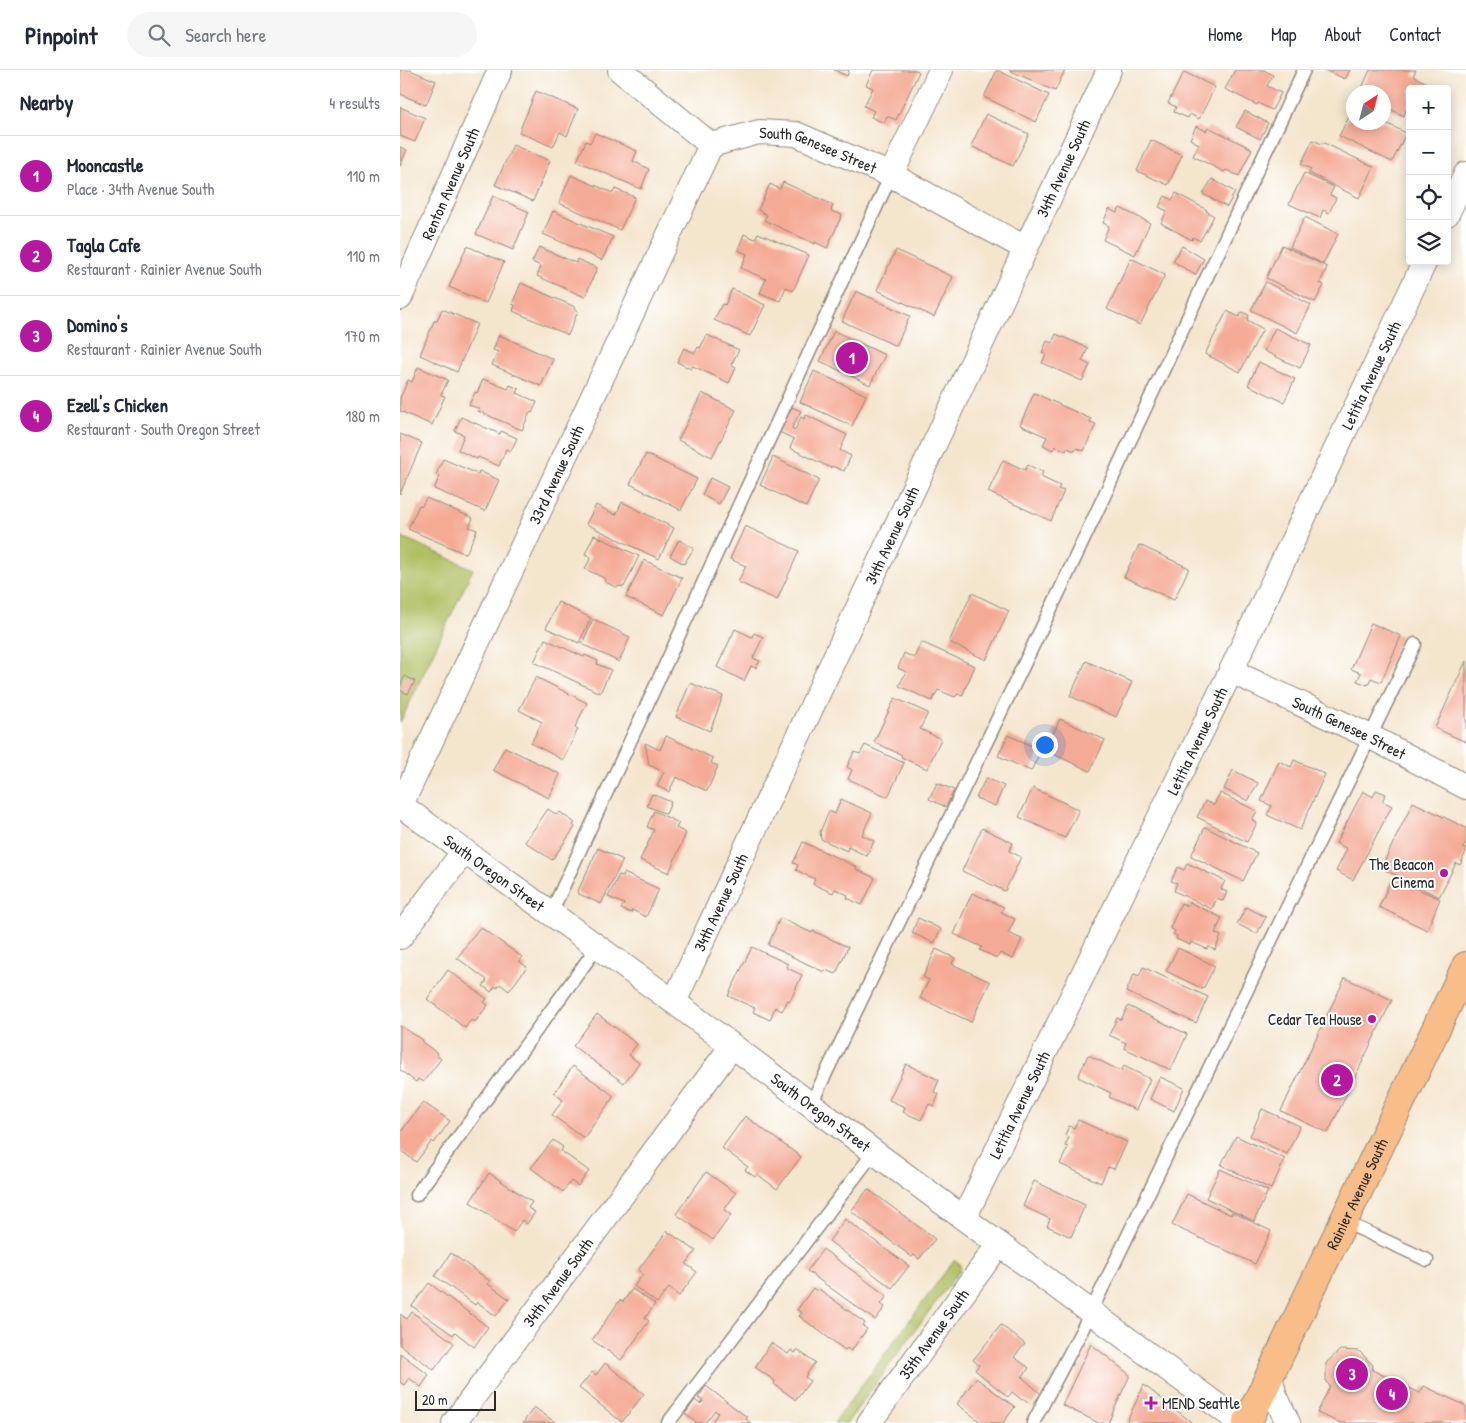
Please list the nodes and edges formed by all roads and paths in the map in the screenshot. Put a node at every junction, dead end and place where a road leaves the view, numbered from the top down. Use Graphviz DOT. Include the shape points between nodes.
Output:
graph roads {
  1 [pos="500,70"];
  2 [pos="620,70"];
  3 [pos="941,70"];
  4 [pos="1109,70"];
  5 [pos="1304,70"];
  6 [pos="711,145"];
  7 [pos="1466,174"];
  8 [pos="891,175"];
  9 [pos="1451,206"];
  10 [pos="1025,248"];
  11 [pos="1423,265"];
  12 [pos="400,298"];
  13 [pos="1415,644"];
  14 [pos="1231,671"];
  15 [pos="1371,737"];
  16 [pos="1466,787"];
  17 [pos="400,805"];
  18 [pos="464,851"];
  19 [pos="551,912"];
  20 [pos="400,937"];
  21 [pos="598,946"];
  22 [pos="1466,966"];
  23 [pos="674,1002"];
  24 [pos="732,1046"];
  25 [pos="811,1104"];
  26 [pos="874,1152"];
  27 [pos="416,1195"];
  28 [pos="964,1218"];
  29 [pos="1343,1221"];
  30 [pos="999,1244"];
  31 [pos="1427,1260"];
  32 [pos="1091,1311"];
  33 [pos="1270,1375"];
  34 [pos="454,1423"];
  35 [pos="668,1423"];
  36 [pos="869,1423"];
  37 [pos="1034,1423"];
  38 [pos="1241,1423"];
  39 [pos="1246,1423"];
  40 [pos="1288,1423"];
  1 -- 12 [label="street, Renton Avenue South"];
  2 -- 6 [label="street"];
  3 -- 8 [label="street"];
  4 -- 10 [label="street, 34th Avenue South"];
  5 -- 25 [label="lane" via="1060,590"];
  6 -- 8 [label="street, South Genesee Street" via="759,132 796,134"];
  6 -- 17 [label="street, 33rd Avenue South"];
  7 -- 9 [label="street"];
  8 -- 10 [label="street, South Genesee Street"];
  8 -- 19 [label="lane"];
  10 -- 23 [label="street, 34th Avenue South"];
  11 -- 14 [label="street, Letitia Avenue South"];
  13 -- 15 [label="lane"];
  14 -- 15 [label="street, South Genesee Street"];
  14 -- 28 [label="street, Letitia Avenue South"];
  15 -- 16 [label="street, South Genesee Street"];
  15 -- 32 [label="lane"];
  17 -- 18 [label="street, South Oregon Street"];
  18 -- 19 [label="street, South Oregon Street"];
  18 -- 20 [label="street"];
  19 -- 21 [label="street, South Oregon Street"];
  21 -- 23 [label="street, South Oregon Street"];
  21 -- 27 [label="lane"];
  22 -- 29 [label="main road, Rainier Avenue South"];
  23 -- 24 [label="street, South Oregon Street"];
  24 -- 25 [label="street, South Oregon Street"];
  24 -- 34 [label="street, 34th Avenue South"];
  25 -- 26 [label="street, South Oregon Street"];
  26 -- 28 [label="street, South Oregon Street"];
  26 -- 35 [label="lane"];
  28 -- 30 [label="street, South Oregon Street"];
  29 -- 31 [label="lane"];
  29 -- 33 [label="main road, Rainier Avenue South"];
  30 -- 32 [label="street, South Oregon Street"];
  30 -- 36 [label="street, 35th Avenue South"];
  32 -- 37 [label="lane"];
  32 -- 38 [label="street, South Oregon Street"];
  33 -- 39 [label="main road, Rainier Avenue South"];
  33 -- 40 [label="street" via="1274,1393"];
}
